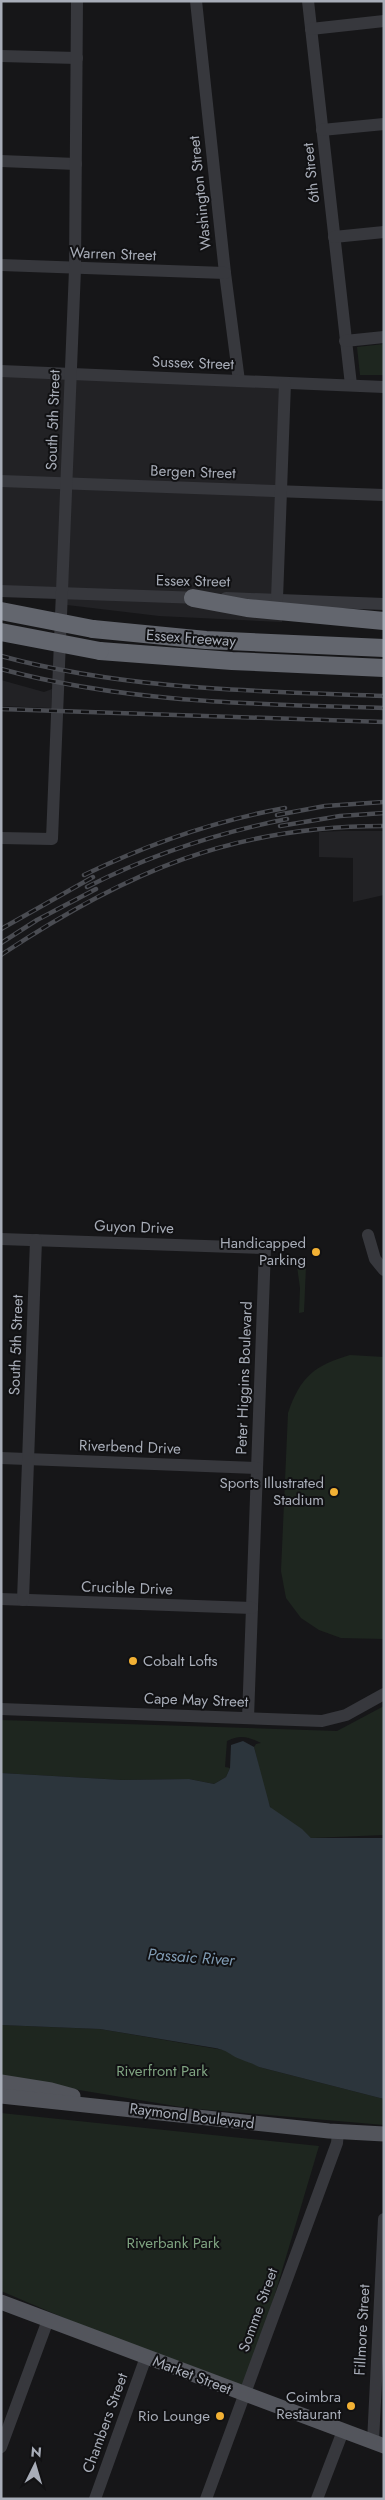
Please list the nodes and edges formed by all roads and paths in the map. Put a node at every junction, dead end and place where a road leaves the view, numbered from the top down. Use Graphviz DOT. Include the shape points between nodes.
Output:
graph roads {
  1 [pos="77,1"];
  2 [pos="196,1"];
  3 [pos="308,1"];
  4 [pos="384,21"];
  5 [pos="311,28"];
  6 [pos="1,56"];
  7 [pos="77,58"];
  8 [pos="384,124"];
  9 [pos="322,130"];
  10 [pos="1,161"];
  11 [pos="76,164"];
  12 [pos="384,232"];
  13 [pos="334,237"];
  14 [pos="1,265"];
  15 [pos="75,269"];
  16 [pos="225,273"];
  17 [pos="384,337"];
  18 [pos="345,341"];
  19 [pos="1,371"];
  20 [pos="71,374"];
  21 [pos="239,381"];
  22 [pos="285,383"];
  23 [pos="351,385"];
  24 [pos="384,387"];
  25 [pos="1,481"];
  26 [pos="67,484"];
  27 [pos="281,491"];
  28 [pos="384,495"];
  29 [pos="1,591"];
  30 [pos="63,593"];
  31 [pos="193,598"];
  32 [pos="277,599"];
  33 [pos="384,604"];
  34 [pos="1,611"];
  35 [pos="384,621"];
  36 [pos="1,632"];
  37 [pos="384,648"];
  38 [pos="384,668"];
  39 [pos="1,838"];
  40 [pos="368,1235"];
  41 [pos="1,1239"];
  42 [pos="36,1240"];
  43 [pos="265,1248"];
  44 [pos="384,1270"];
  45 [pos="1,1458"];
  46 [pos="29,1459"];
  47 [pos="257,1468"];
  48 [pos="1,1599"];
  49 [pos="23,1600"];
  50 [pos="252,1608"];
  51 [pos="384,1694"];
  52 [pos="1,1709"];
  53 [pos="248,1718"];
  54 [pos="1,2082"];
  55 [pos="1,2096"];
  56 [pos="103,2106"];
  57 [pos="338,2132"];
  58 [pos="384,2134"];
  59 [pos="384,2219"];
  60 [pos="1,2302"];
  61 [pos="48,2320"];
  62 [pos="146,2358"];
  63 [pos="244,2394"];
  64 [pos="343,2431"];
  65 [pos="378,2444"];
  66 [pos="1,2447"];
  67 [pos="95,2499"];
  68 [pos="206,2499"];
  69 [pos="317,2499"];
  1 -- 7 [label="street, South 5th Street"];
  2 -- 16 [label="street, Washington Street"];
  3 -- 5 [label="street, 6th Street"];
  4 -- 5 [label="street"];
  5 -- 9 [label="street, 6th Street"];
  6 -- 7 [label="street"];
  7 -- 11 [label="street, South 5th Street"];
  8 -- 9 [label="street"];
  9 -- 13 [label="street, 6th Street"];
  10 -- 11 [label="street"];
  11 -- 15 [label="street, South 5th Street"];
  12 -- 13 [label="street"];
  13 -- 18 [label="street, 6th Street"];
  14 -- 15 [label="street, Warren Street"];
  15 -- 16 [label="street, Warren Street"];
  15 -- 20 [label="street, South 5th Street"];
  16 -- 21 [label="street, Washington Street"];
  17 -- 18 [label="street"];
  18 -- 23 [label="street, 6th Street"];
  19 -- 20 [label="street, Sussex Street"];
  20 -- 21 [label="street, Sussex Street"];
  20 -- 26 [label="street, South 5th Street"];
  21 -- 22 [label="street, Sussex Street"];
  22 -- 23 [label="street, Sussex Street"];
  22 -- 27 [label="street"];
  23 -- 24 [label="street, Sussex Street"];
  25 -- 26 [label="street, Bergen Street"];
  26 -- 27 [label="street, Bergen Street"];
  26 -- 30 [label="street, South 5th Street"];
  27 -- 28 [label="street, Bergen Street"];
  27 -- 32 [label="street"];
  29 -- 30 [label="street, Essex Street"];
  30 -- 31 [label="street, Essex Street"];
  30 -- 39 [label="street, South 5th Street" via="52,840"];
  31 -- 32 [label="street, Essex Street"];
  31 -- 35 [label="highway" via="247,608"];
  32 -- 33 [label="street, Essex Street"];
  34 -- 37 [label="highway, Essex Freeway, bridge" via="92,630 206,640"];
  36 -- 38 [label="highway, Essex Freeway, bridge" via="100,651"];
  40 -- 44 [label="street" via="376,1259"];
  41 -- 42 [label="street, Guyon Drive"];
  42 -- 43 [label="street, Guyon Drive"];
  42 -- 46 [label="street, South 5th Street"];
  43 -- 47 [label="street, Peter Higgins Boulevard"];
  45 -- 46 [label="street, Riverbend Drive"];
  46 -- 47 [label="street, Riverbend Drive"];
  46 -- 49 [label="street, South 5th Street"];
  47 -- 50 [label="street, Peter Higgins Boulevard"];
  48 -- 49 [label="street, Crucible Drive"];
  49 -- 50 [label="street, Crucible Drive"];
  50 -- 53 [label="street, Peter Higgins Boulevard"];
  51 -- 53 [label="street, Cape May Street" via="335,1719"];
  52 -- 53 [label="street, Cape May Street"];
  54 -- 56 [label="main road" via="51,2090"];
  55 -- 56 [label="main road, Raymond Boulevard"];
  56 -- 57 [label="main road, Raymond Boulevard"];
  57 -- 58 [label="main road, Raymond Boulevard"];
  57 -- 63 [label="street, Somme Street" via="337,2143"];
  59 -- 65 [label="street, Fillmore Street"];
  60 -- 61 [label="main road, Market Street"];
  61 -- 62 [label="main road, Market Street"];
  61 -- 66 [label="street"];
  62 -- 63 [label="main road, Market Street"];
  62 -- 67 [label="street, Chambers Street"];
  63 -- 64 [label="main road, Market Street"];
  63 -- 68 [label="street, Somme Street"];
  64 -- 65 [label="main road, Market Street"];
  64 -- 69 [label="street"];
}
